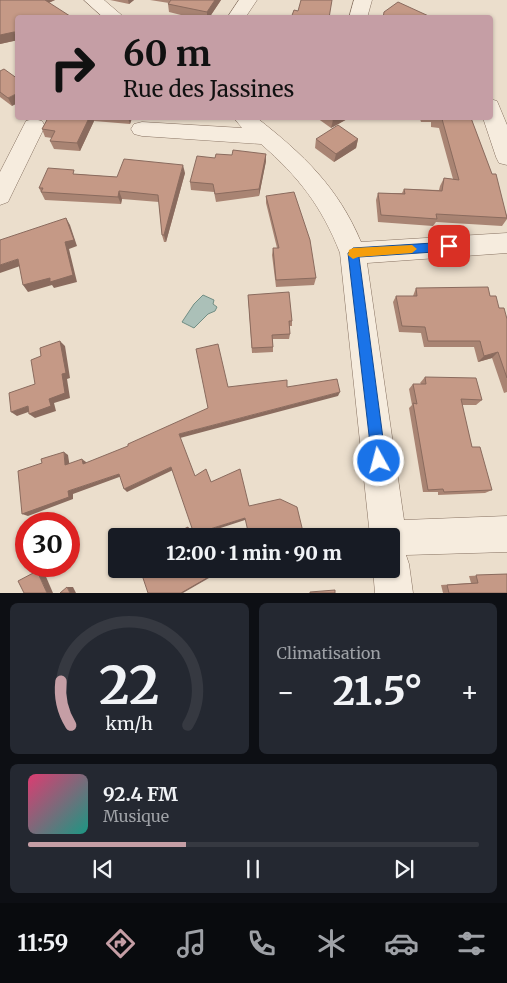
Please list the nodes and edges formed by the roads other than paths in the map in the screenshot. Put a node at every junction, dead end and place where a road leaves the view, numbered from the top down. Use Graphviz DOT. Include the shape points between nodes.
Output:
graph roads {
  1 [pos="93,0"];
  2 [pos="248,0"];
  3 [pos="363,0"];
  4 [pos="112,15"];
  5 [pos="238,15"];
  6 [pos="359,15"];
  7 [pos="493,98"];
  8 [pos="507,100"];
  9 [pos="493,115"];
  10 [pos="257,124"];
  11 [pos="34,126"];
  12 [pos="142,129"];
  13 [pos="507,157"];
  14 [pos="0,196"];
  15 [pos="507,243"];
  16 [pos="353,253"];
  17 [pos="389,528"];
  18 [pos="507,534"];
  19 [pos="400,537"];
  20 [pos="392,578"];
  21 [pos="394,593"];
  1 -- 4 [label="street"];
  2 -- 5 [label="street"];
  3 -- 6 [label="street"];
  7 -- 8 [label="street"];
  9 -- 13 [label="street"];
  10 -- 12 [label="street"];
  10 -- 16 [label="street" via="292,156 325,194 344,227"];
  11 -- 14 [label="street"];
  15 -- 16 [label="street"];
  16 -- 17 [label="street"];
  18 -- 19 [label="street"];
  20 -- 21 [label="street"];
}
